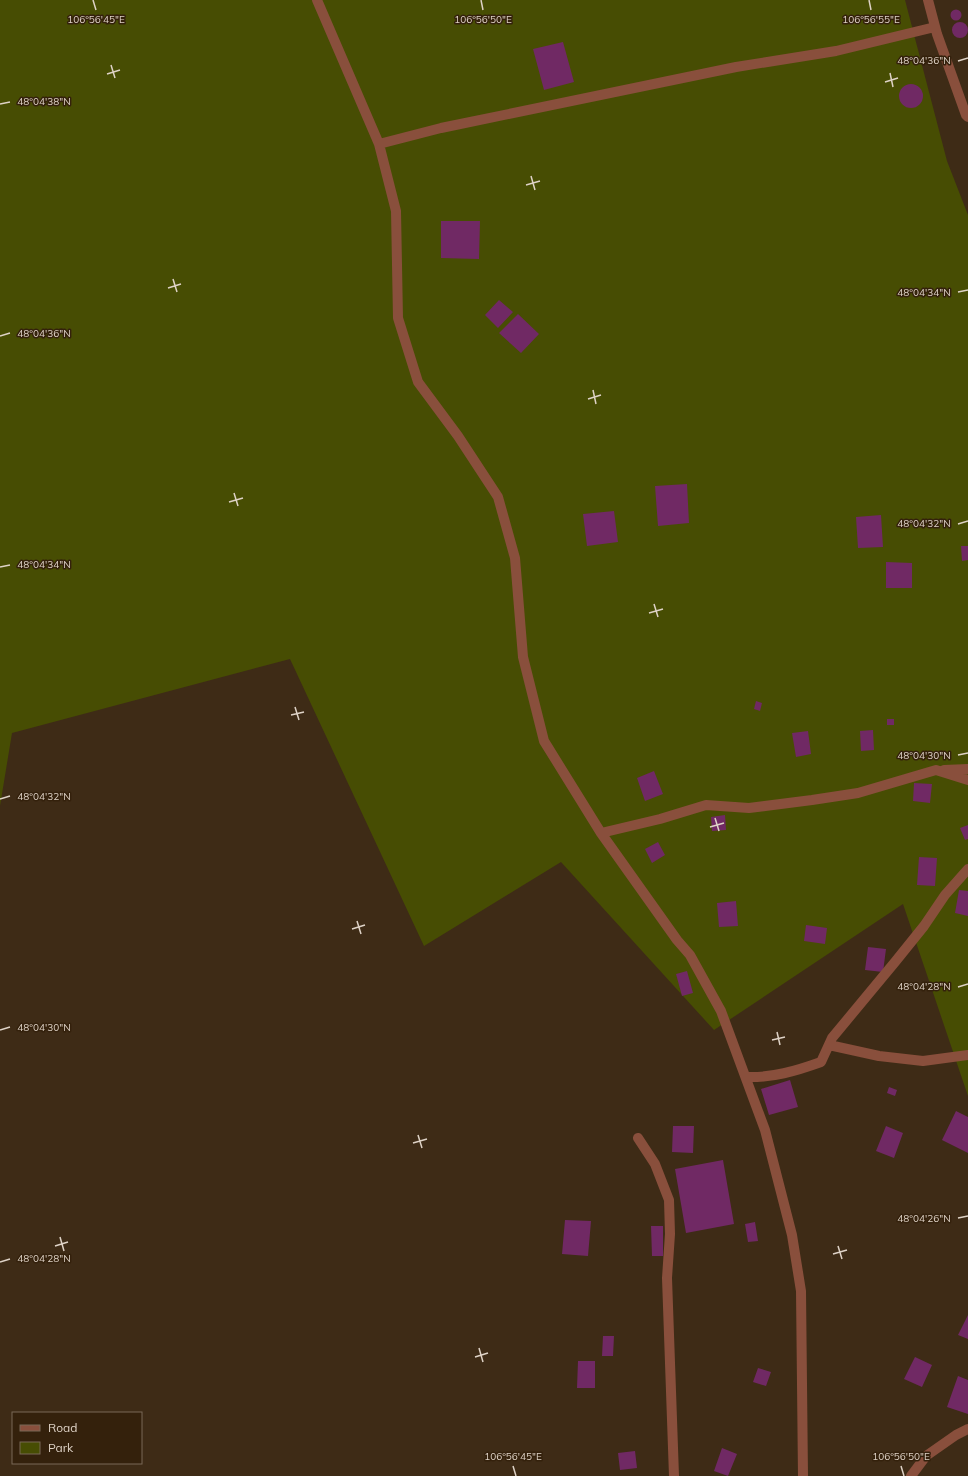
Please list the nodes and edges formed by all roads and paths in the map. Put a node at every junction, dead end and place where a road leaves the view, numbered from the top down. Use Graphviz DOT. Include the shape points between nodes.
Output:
graph roads {
  1 [pos="317,0"];
  2 [pos="928,0"];
  3 [pos="935,27"];
  4 [pos="968,117"];
  5 [pos="379,144"];
  6 [pos="968,768"];
  7 [pos="936,770"];
  8 [pos="968,780"];
  9 [pos="601,833"];
  10 [pos="968,869"];
  11 [pos="829,1045"];
  12 [pos="968,1055"];
  13 [pos="746,1077"];
  14 [pos="638,1138"];
  15 [pos="968,1429"];
  16 [pos="674,1476"];
  17 [pos="803,1476"];
  18 [pos="911,1476"];
  1 -- 5 [label="street"];
  2 -- 3 [label="street"];
  3 -- 4 [label="street"];
  3 -- 5 [label="street" via="836,51 736,67 441,128"];
  5 -- 9 [label="street" via="396,211 398,318 418,382 458,436 498,498 515,558 523,657 544,741"];
  6 -- 7 [label="street"];
  7 -- 8 [label="street"];
  7 -- 9 [label="street" via="858,793 749,808 706,805"];
  9 -- 13 [label="street" via="690,955 721,1011"];
  10 -- 11 [label="street"];
  11 -- 12 [label="street" via="880,1056 923,1061"];
  11 -- 13 [label="street" via="821,1062 789,1073"];
  13 -- 17 [label="street" via="765,1130 792,1235 802,1291"];
  14 -- 16 [label="street" via="655,1164 669,1200 667,1278"];
  15 -- 18 [label="street" via="926,1456"];
}
